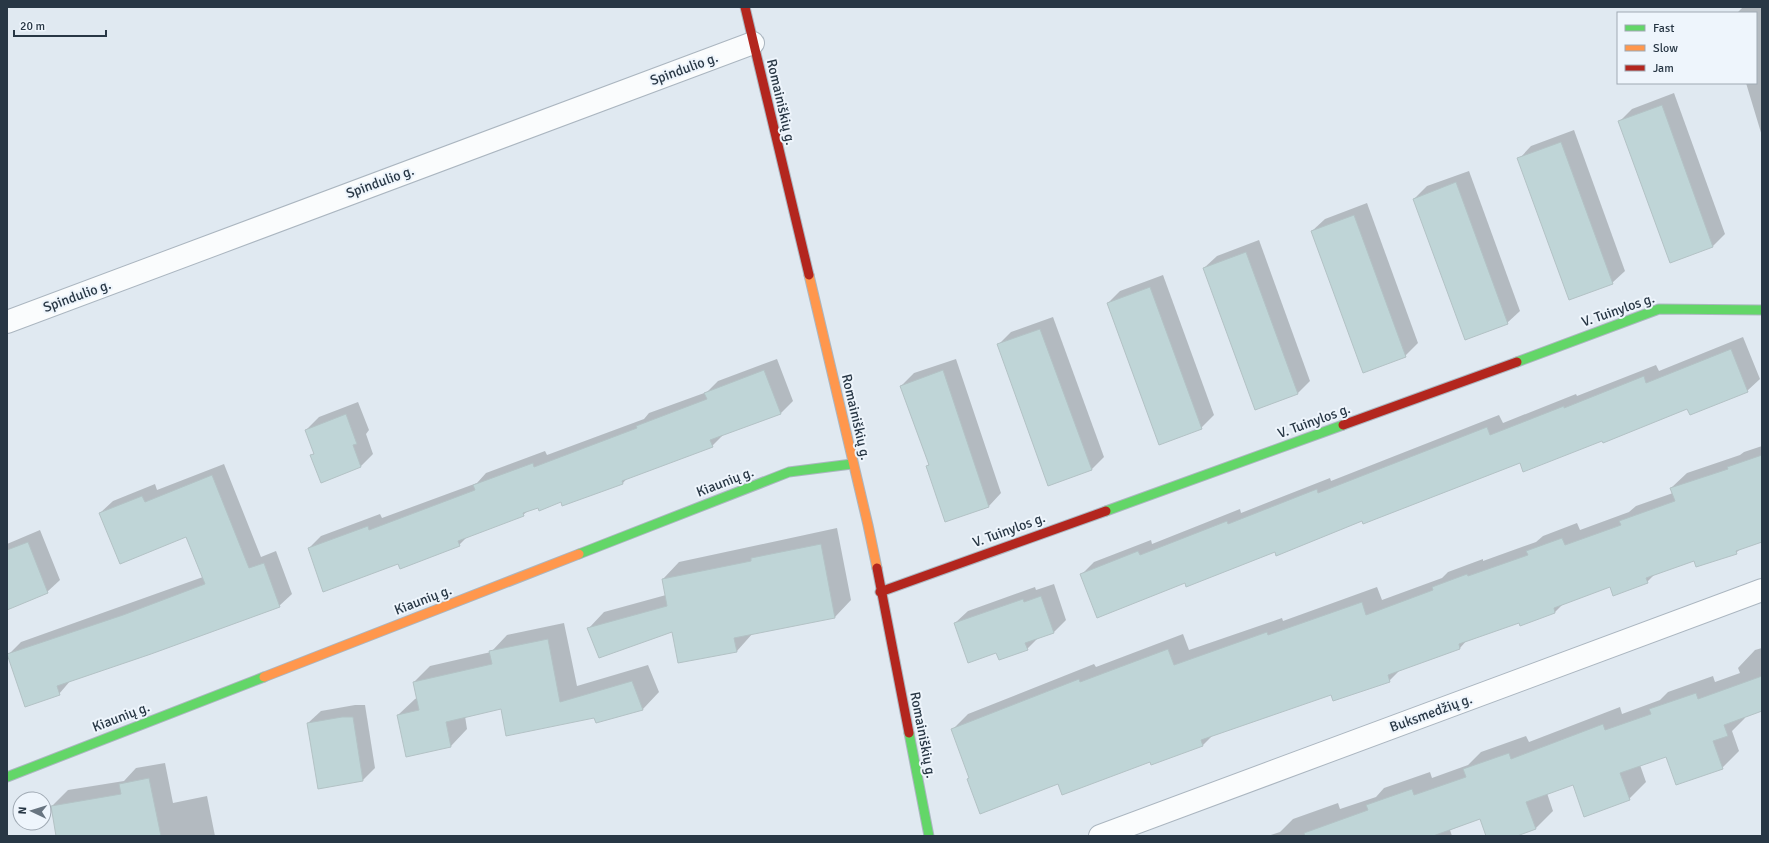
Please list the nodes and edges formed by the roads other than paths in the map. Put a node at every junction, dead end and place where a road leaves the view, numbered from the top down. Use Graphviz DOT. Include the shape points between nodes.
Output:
graph roads {
  1 [pos="745,7"];
  2 [pos="754,43"];
  3 [pos="1762,310"];
  4 [pos="7,322"];
  5 [pos="852,464"];
  6 [pos="1762,590"];
  7 [pos="880,592"];
  8 [pos="7,777"];
  9 [pos="929,836"];
  10 [pos="1100,836"];
  1 -- 2 [label="street, Romainiškių g."];
  2 -- 4 [label="street, Spindulio g."];
  2 -- 5 [label="street, Romainiškių g."];
  3 -- 7 [label="street, V. Tuinylos g." via="1659,309"];
  5 -- 7 [label="street, Romainiškių g." via="868,525"];
  5 -- 8 [label="street, Kiaunių g." via="789,472"];
  6 -- 10 [label="street, Buksmedžių g."];
  7 -- 9 [label="street, Romainiškių g."];
}
